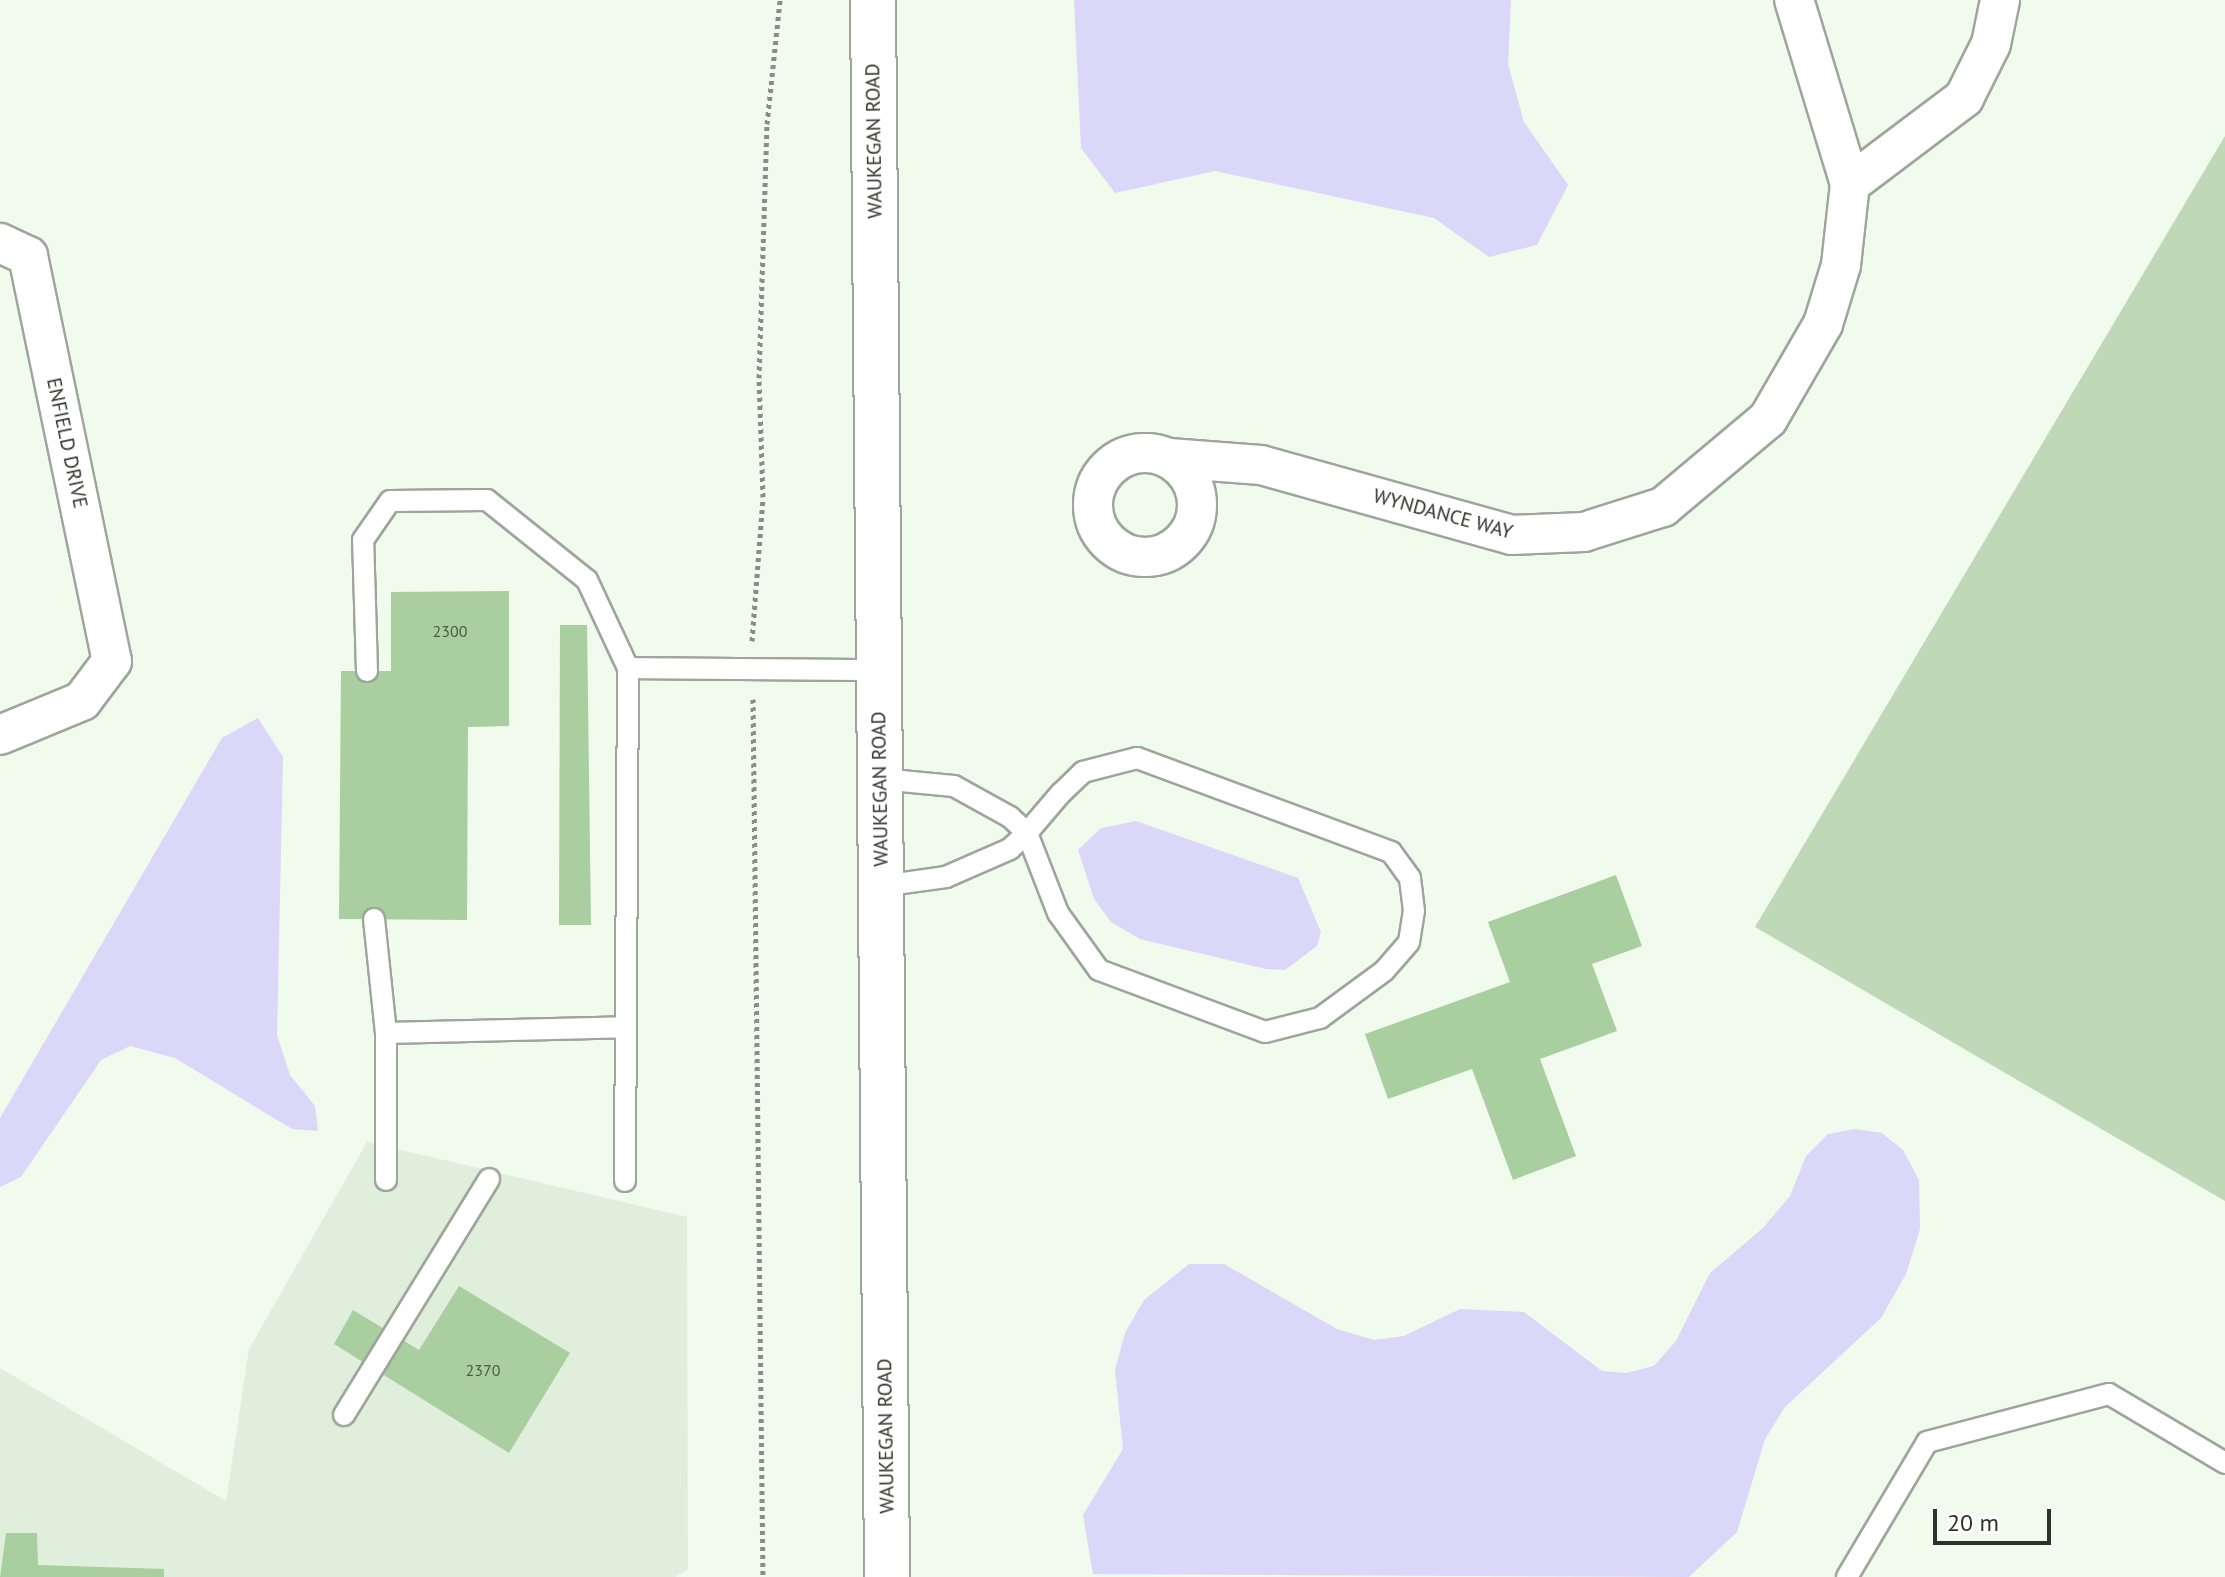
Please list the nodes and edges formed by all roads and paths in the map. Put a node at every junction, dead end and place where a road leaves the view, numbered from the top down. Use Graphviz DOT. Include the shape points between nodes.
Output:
graph roads {
  1 [pos="780,0"];
  2 [pos="873,0"];
  3 [pos="1794,0"];
  4 [pos="2000,0"];
  5 [pos="1850,184"];
  6 [pos="0,243"];
  7 [pos="1169,458"];
  8 [pos="628,668"];
  9 [pos="752,669"];
  10 [pos="879,670"];
  11 [pos="367,671"];
  12 [pos="0,735"];
  13 [pos="880,779"];
  14 [pos="1027,833"];
  15 [pos="881,886"];
  16 [pos="374,919"];
  17 [pos="626,1027"];
  18 [pos="386,1033"];
  19 [pos="489,1179"];
  20 [pos="386,1180"];
  21 [pos="625,1181"];
  22 [pos="344,1415"];
  23 [pos="2225,1463"];
  24 [pos="763,1577"];
  25 [pos="887,1577"];
  26 [pos="1847,1577"];
  1 -- 9 [label="path" via="767,124 759,378 763,497 754,552"];
  2 -- 10 [label="main road, WAUKEGAN ROAD"];
  3 -- 5 [label="street, WYNDANCE WAY"];
  4 -- 5 [label="street" via="1991,44 1964,98"];
  5 -- 7 [label="street, WYNDANCE WAY" via="1841,265 1823,324 1768,419 1663,507 1584,532 1511,535 1261,465"];
  6 -- 12 [label="street, ENFIELD DRIVE" via="28,256 112,661 82,701"];
  8 -- 9 [label="lane"];
  8 -- 11 [label="lane" via="587,580 487,500 390,501 363,540"];
  8 -- 17 [label="lane"];
  9 -- 10 [label="lane"];
  9 -- 24 [label="path"];
  10 -- 13 [label="main road, WAUKEGAN ROAD"];
  13 -- 14 [label="lane" via="954,786"];
  13 -- 15 [label="main road, WAUKEGAN ROAD"];
  14 -- 14 [label="lane" via="1083,772 1137,758 1391,852 1410,878 1409,942 1384,971 1320,1018 1265,1032 1099,970 1051,899"];
  14 -- 15 [label="lane" via="1010,849 946,877"];
  15 -- 25 [label="main road, WAUKEGAN ROAD"];
  16 -- 18 [label="lane"];
  17 -- 18 [label="lane"];
  17 -- 21 [label="lane"];
  18 -- 20 [label="lane"];
  19 -- 22 [label="lane"];
  23 -- 26 [label="lane" via="2109,1394 1927,1442"];
}
